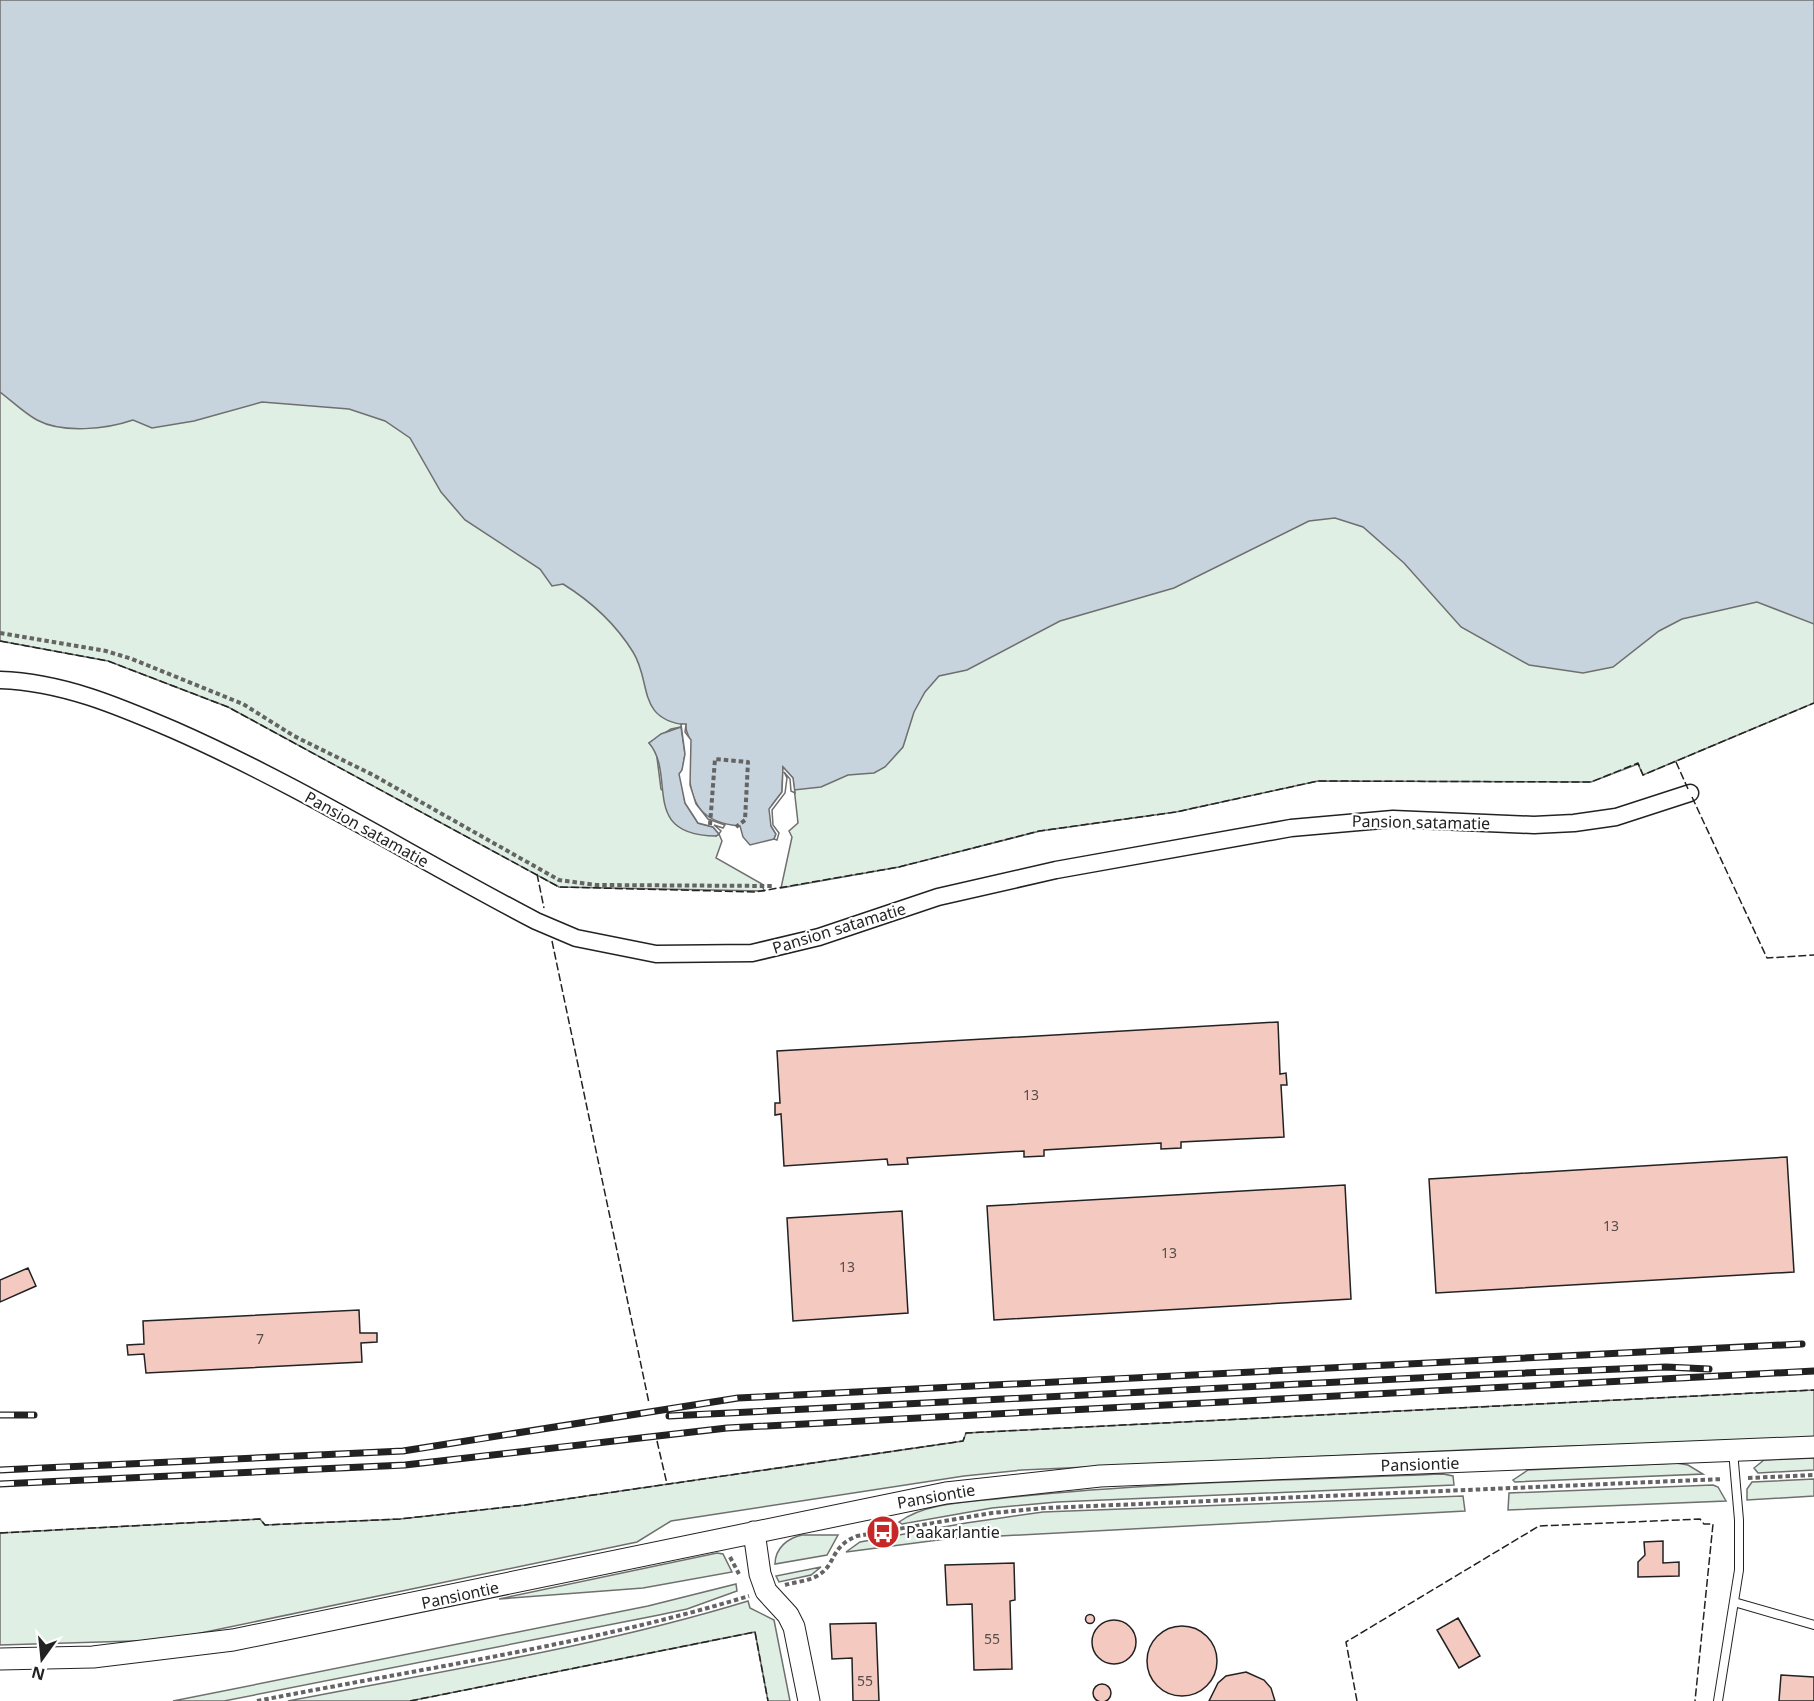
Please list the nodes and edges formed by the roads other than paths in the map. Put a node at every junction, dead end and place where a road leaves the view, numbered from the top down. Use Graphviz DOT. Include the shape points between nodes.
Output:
graph roads {
  1 [pos="0,680"];
  2 [pos="1690,793"];
  3 [pos="1814,1447"];
  4 [pos="1733,1450"];
  5 [pos="754,1532"];
  6 [pos="1734,1602"];
  7 [pos="1814,1625"];
  8 [pos="0,1659"];
  9 [pos="809,1701"];
  10 [pos="1718,1701"];
  1 -- 2 [label="street, Pansion satamatie" via="60,688 116,706 231,755 536,921 576,938 656,954 763,951 819,937 938,897 1056,870 1292,828 1393,819 1574,823 1616,817"];
  3 -- 4 [label="street, Pansiontie"];
  4 -- 5 [label="street, Pansiontie" via="1100,1476 946,1493"];
  4 -- 6 [label="lane" via="1739,1520 1739,1570"];
  5 -- 8 [label="street, Pansiontie" via="233,1640 93,1657"];
  5 -- 9 [label="street" via="766,1591 794,1627"];
  6 -- 7 [label="lane"];
  6 -- 10 [label="lane"];
}
